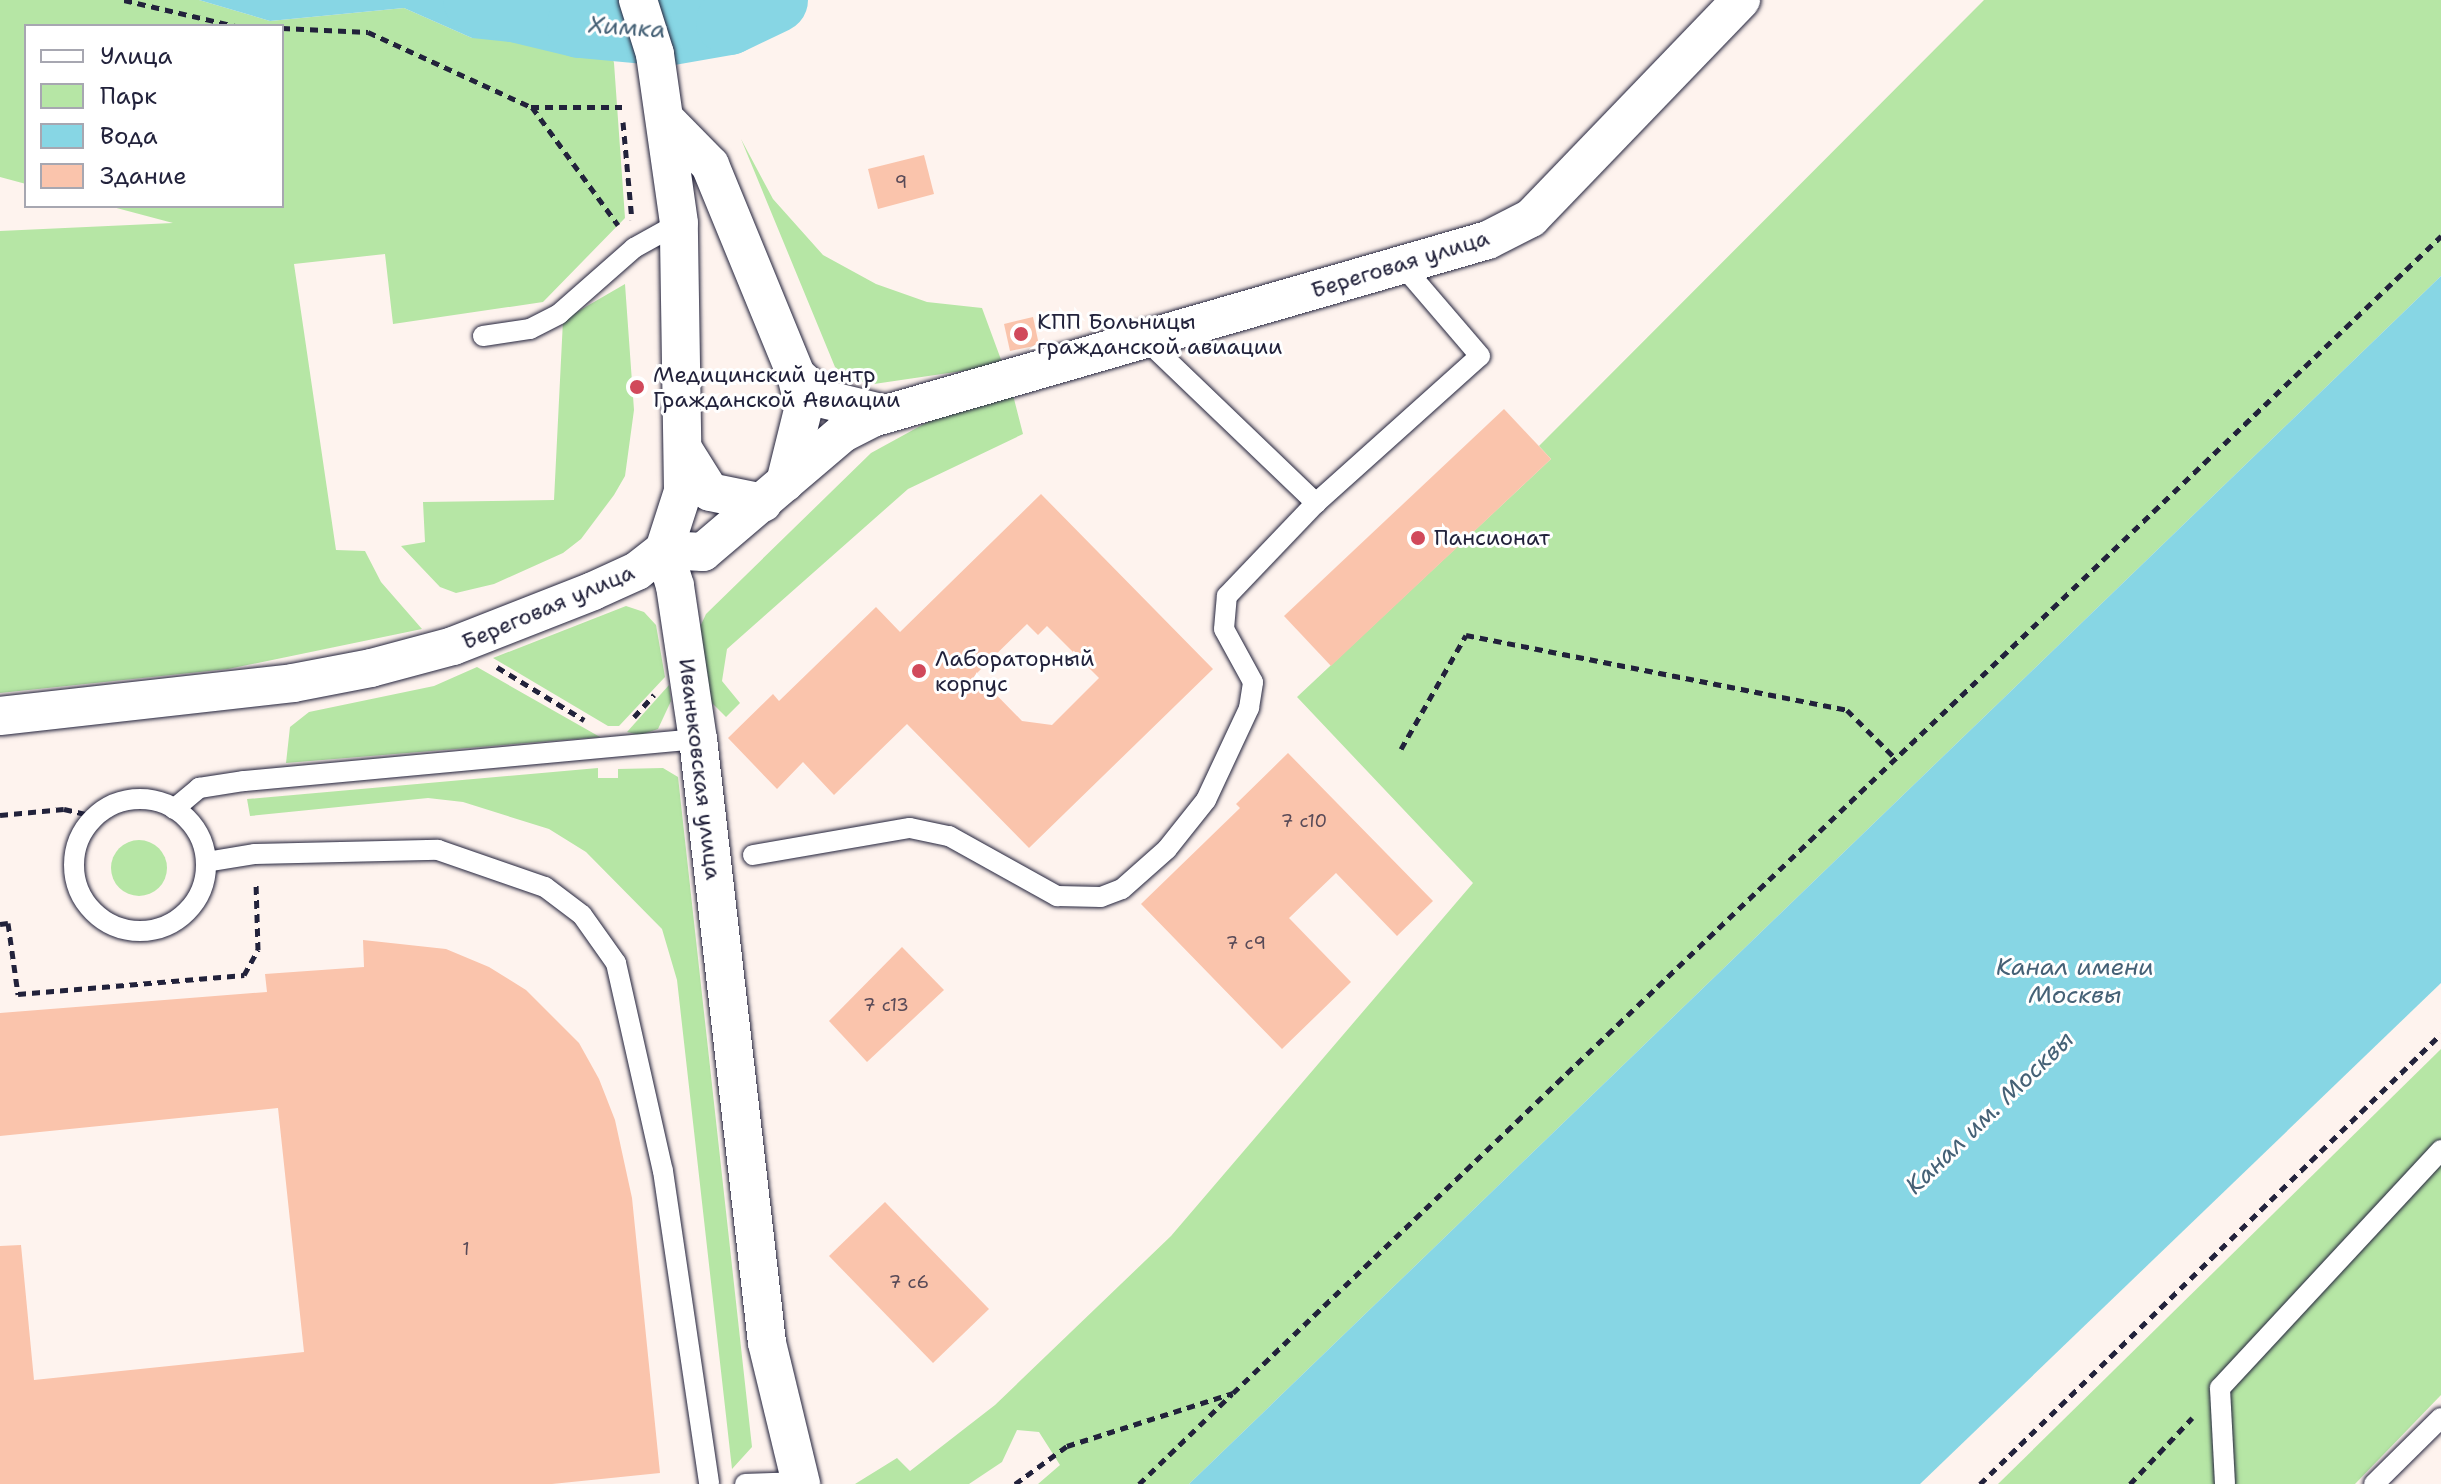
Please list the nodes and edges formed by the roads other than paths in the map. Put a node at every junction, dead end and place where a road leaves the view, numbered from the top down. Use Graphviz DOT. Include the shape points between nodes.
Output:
graph roads {
  1 [pos="1741,0"];
  2 [pos="639,3"];
  3 [pos="666,120"];
  4 [pos="679,223"];
  5 [pos="1402,265"];
  6 [pos="483,336"];
  7 [pos="1146,340"];
  8 [pos="796,375"];
  9 [pos="885,414"];
  10 [pos="685,452"];
  11 [pos="774,493"];
  12 [pos="1316,503"];
  13 [pos="664,550"];
  14 [pos="0,716"];
  15 [pos="698,739"];
  16 [pos="174,809"];
  17 [pos="753,855"];
  18 [pos="206,862"];
  19 [pos="2441,1150"];
  20 [pos="2441,1418"];
  21 [pos="801,1483"];
  22 [pos="709,1484"];
  23 [pos="745,1484"];
  24 [pos="2225,1484"];
  25 [pos="2374,1484"];
  1 -- 5 [label="street, Береговая улица" via="1531,218 1488,240"];
  2 -- 3 [label="street" via="655,54"];
  3 -- 4 [label="street"];
  3 -- 8 [label="street" via="710,165"];
  4 -- 6 [label="lane" via="634,248 559,314 530,329"];
  4 -- 10 [label="street"];
  5 -- 7 [label="street, Береговая улица"];
  5 -- 12 [label="lane" via="1480,356"];
  7 -- 9 [label="street, Береговая улица"];
  7 -- 12 [label="lane"];
  8 -- 9 [label="street" via="823,399"];
  8 -- 11 [label="street" via="804,406"];
  9 -- 11 [label="street, Береговая улица" via="843,433"];
  10 -- 11 [label="street" via="710,492"];
  10 -- 13 [label="street" via="683,491"];
  11 -- 13 [label="street, Береговая улица" via="703,552"];
  12 -- 17 [label="lane" via="1227,596 1224,629 1253,682 1249,708 1206,800 1167,849 1122,889 1090,898 1057,896 949,836 910,828"];
  13 -- 14 [label="street, Береговая улица" via="637,571 593,591 453,646 371,668 293,683"];
  13 -- 15 [label="street, Иваньковская улица" via="675,586"];
  15 -- 16 [label="lane" via="244,781 199,788"];
  15 -- 21 [label="street, Иваньковская улица" via="767,1343"];
  16 -- 18 [label="lane" via="193,825"];
  16 -- 18 [label="lane" via="141,799 122,801 95,816 78,839 74,877 92,911 124,930 158,929 188,911 199,896"];
  18 -- 22 [label="lane" via="255,854 438,850 545,887 582,915 616,963 663,1171"];
  19 -- 24 [label="lane" via="2220,1388"];
  20 -- 25 [label="lane"];
  21 -- 23 [label="lane"];
}
